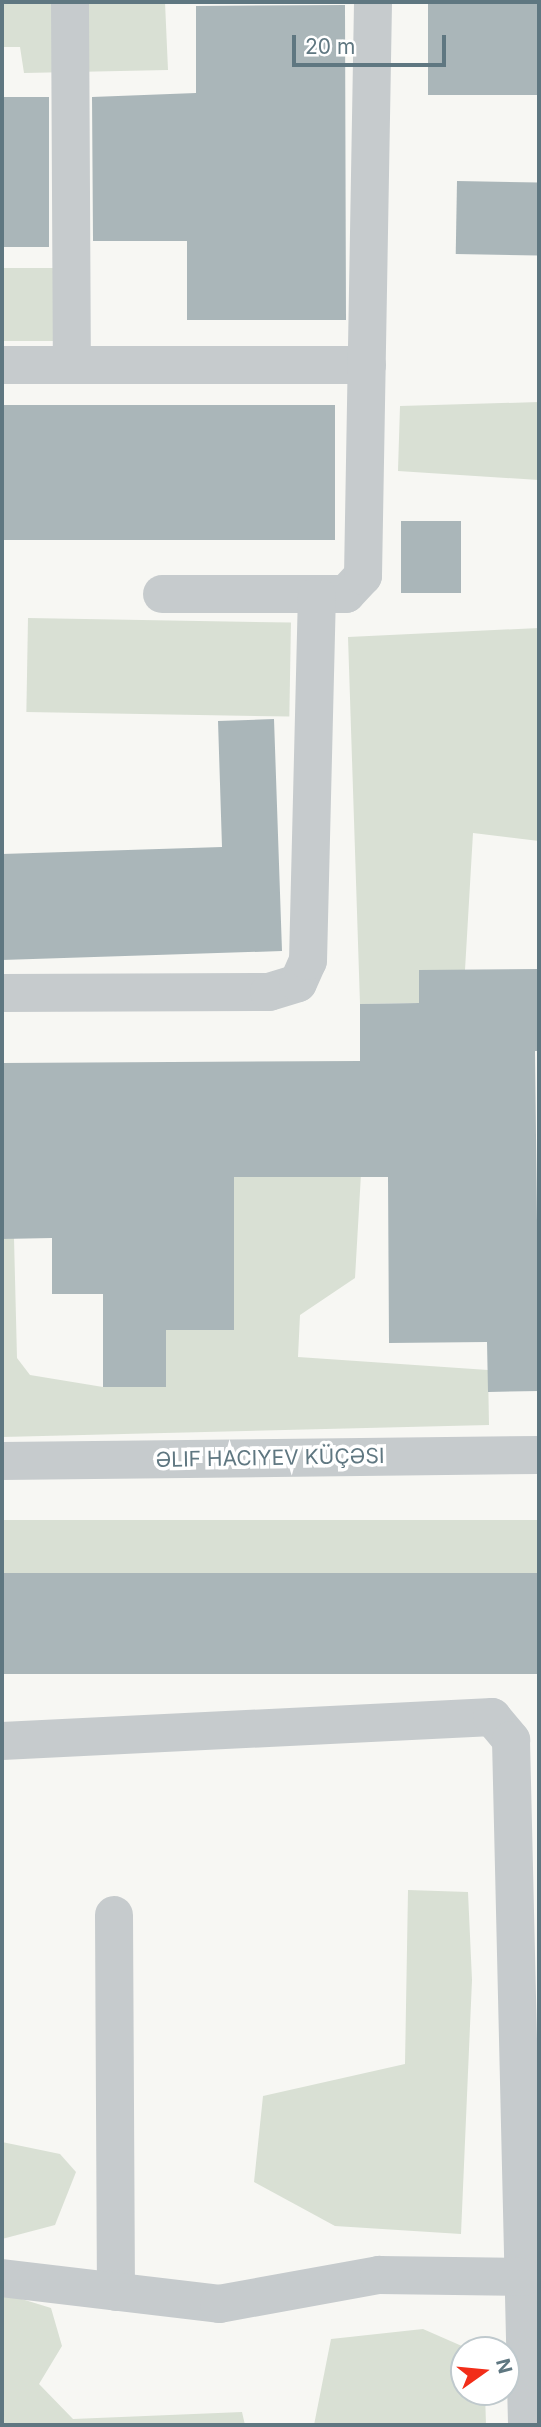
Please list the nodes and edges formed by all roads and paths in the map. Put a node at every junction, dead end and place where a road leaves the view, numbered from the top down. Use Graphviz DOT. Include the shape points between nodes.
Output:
graph roads {
  1 [pos="70,2"];
  2 [pos="373,2"];
  3 [pos="2,365"];
  4 [pos="72,365"];
  5 [pos="368,365"];
  6 [pos="162,594"];
  7 [pos="317,596"];
  8 [pos="2,993"];
  9 [pos="539,1455"];
  10 [pos="2,1461"];
  11 [pos="2,1741"];
  12 [pos="114,1915"];
  13 [pos="523,2277"];
  14 [pos="2,2278"];
  15 [pos="116,2292"];
  16 [pos="527,2425"];
  1 -- 4 [label="street"];
  2 -- 5 [label="street"];
  3 -- 4 [label="street"];
  4 -- 5 [label="street"];
  5 -- 7 [label="street" via="363,576 346,594"];
  6 -- 7 [label="street"];
  7 -- 8 [label="street" via="308,961 298,983 269,992"];
  9 -- 10 [label="street"];
  11 -- 13 [label="street" via="492,1717 511,1740"];
  12 -- 15 [label="street"];
  13 -- 15 [label="street" via="379,2276 219,2304"];
  13 -- 16 [label="street"];
  14 -- 15 [label="street"];
}
